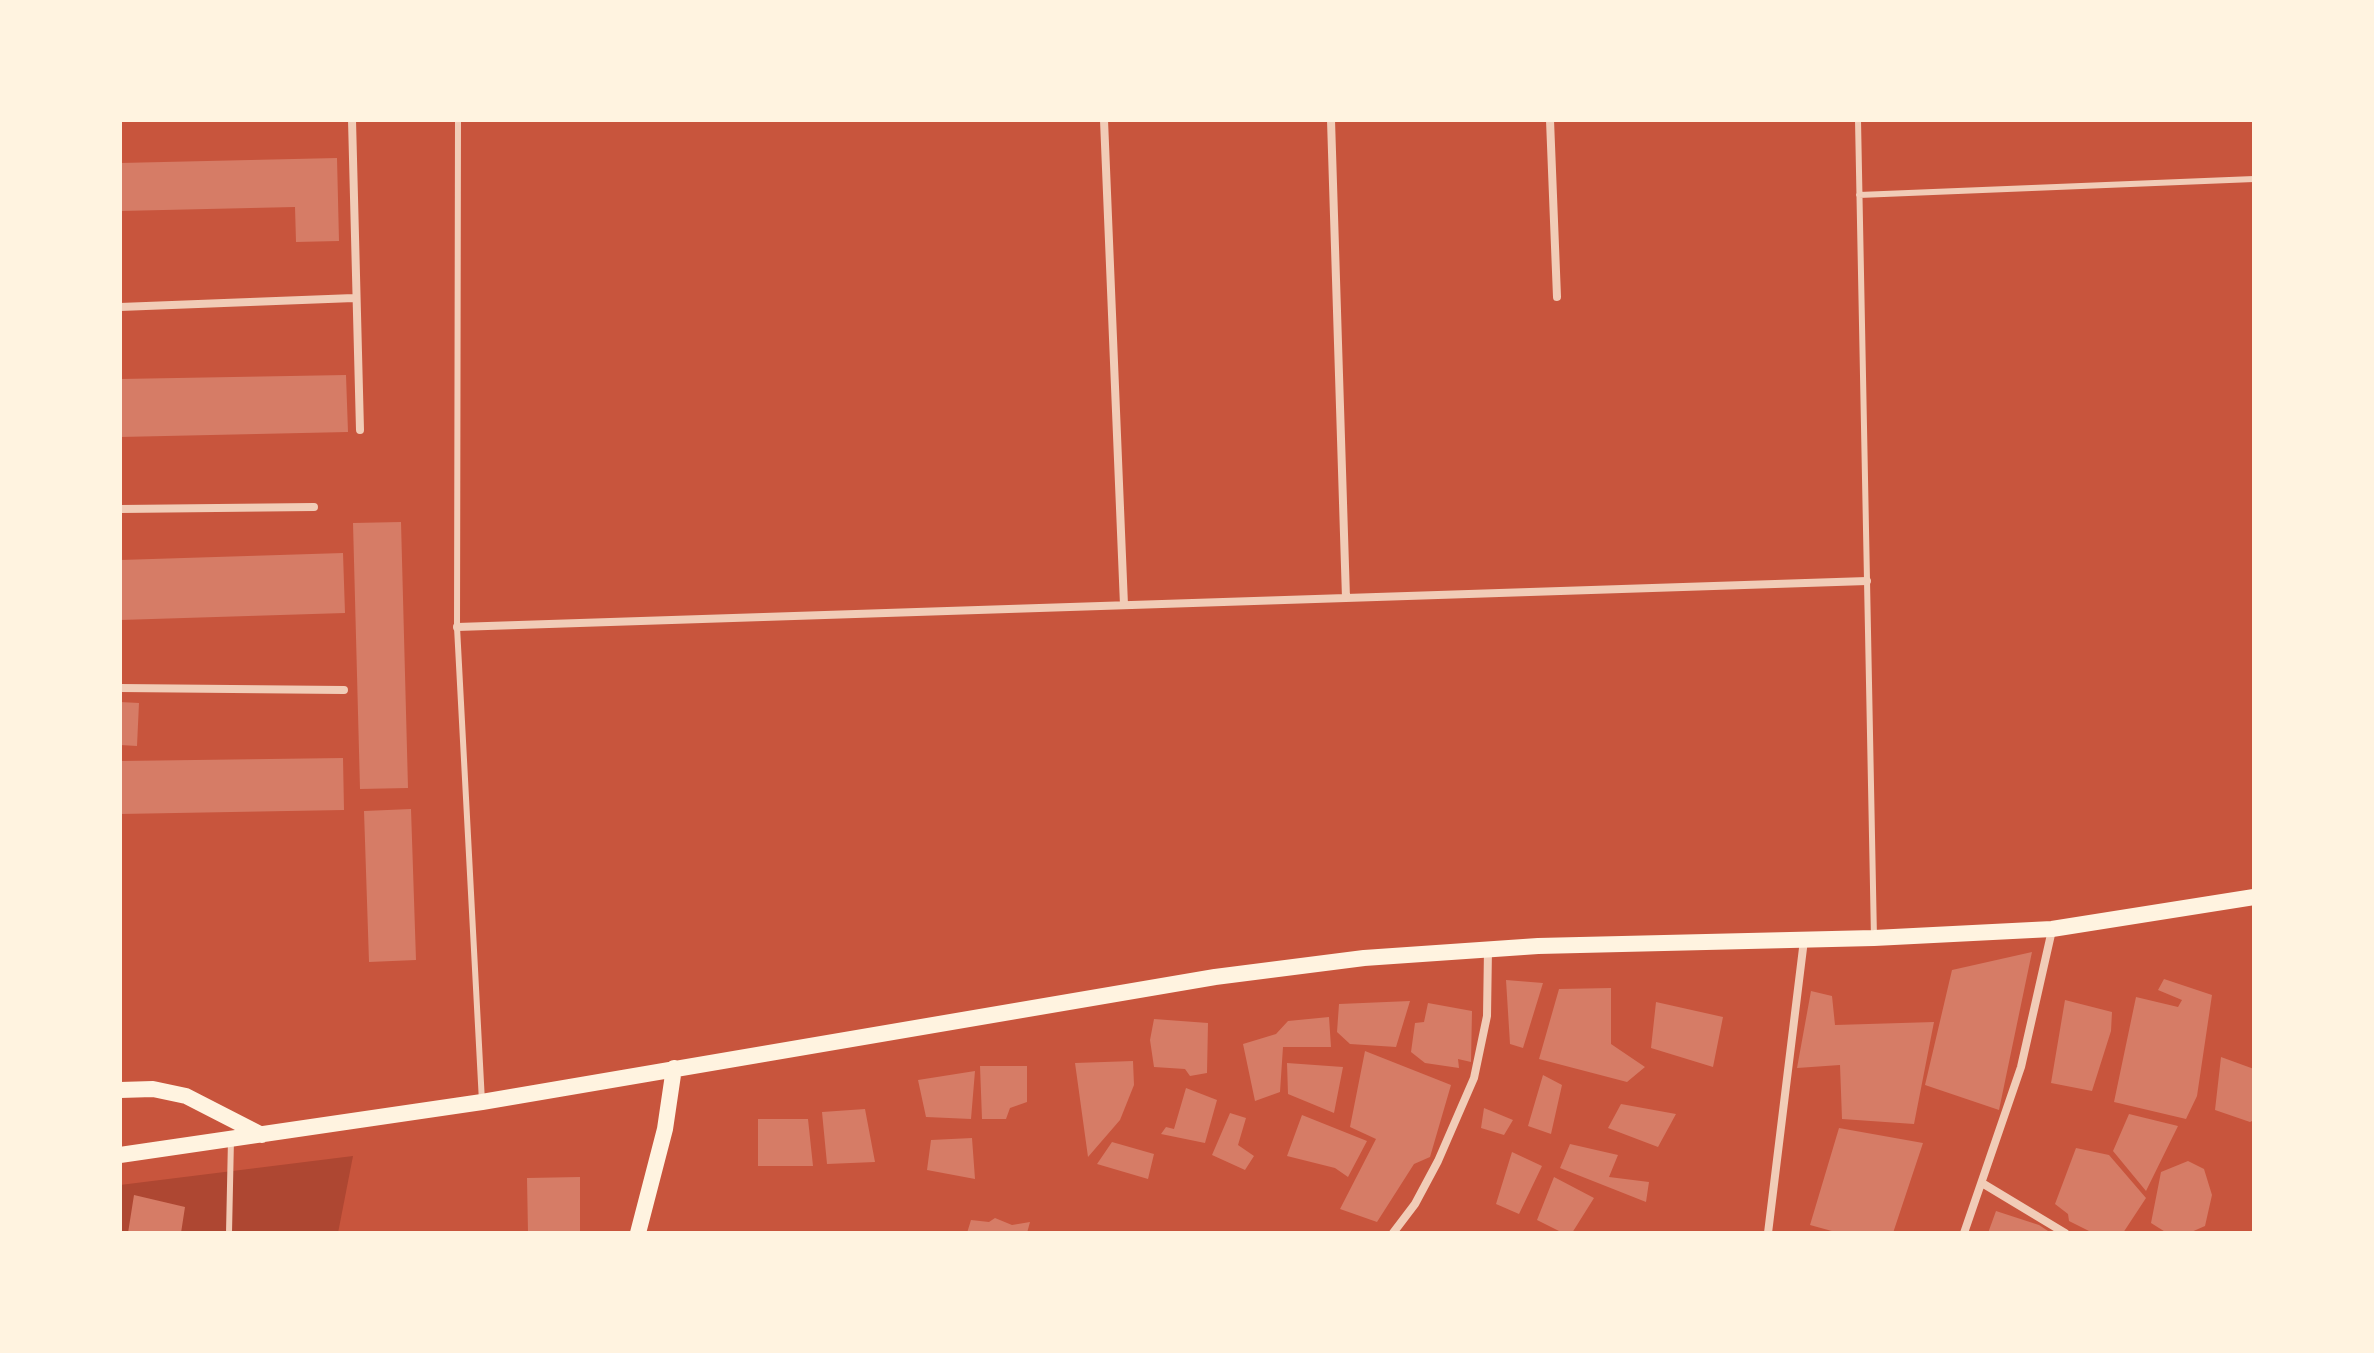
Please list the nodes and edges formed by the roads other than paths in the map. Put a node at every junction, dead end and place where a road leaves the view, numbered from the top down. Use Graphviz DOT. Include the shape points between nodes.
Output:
graph roads {
  1 [pos="352,120"];
  2 [pos="458,120"];
  3 [pos="1104,120"];
  4 [pos="1331,120"];
  5 [pos="1550,120"];
  6 [pos="1858,120"];
  7 [pos="2254,179"];
  8 [pos="1859,195"];
  9 [pos="1557,297"];
  10 [pos="354,298"];
  11 [pos="120,307"];
  12 [pos="360,430"];
  13 [pos="314,507"];
  14 [pos="120,509"];
  15 [pos="1867,581"];
  16 [pos="1346,598"];
  17 [pos="1124,605"];
  18 [pos="457,627"];
  19 [pos="120,688"];
  20 [pos="344,690"];
  21 [pos="2254,897"];
  22 [pos="2052,929"];
  23 [pos="1874,938"];
  24 [pos="1804,939"];
  25 [pos="1488,949"];
  26 [pos="674,1068"];
  27 [pos="120,1090"];
  28 [pos="482,1102"];
  29 [pos="262,1135"];
  30 [pos="231,1139"];
  31 [pos="120,1155"];
  32 [pos="1982,1183"];
  33 [pos="229,1233"];
  34 [pos="638,1233"];
  35 [pos="1393,1233"];
  36 [pos="1768,1233"];
  37 [pos="1964,1233"];
  38 [pos="2065,1233"];
  1 -- 10 [label="street"];
  2 -- 18 [label="lane"];
  3 -- 17 [label="street"];
  4 -- 16 [label="street"];
  5 -- 9 [label="street"];
  6 -- 8 [label="lane"];
  7 -- 8 [label="lane"];
  8 -- 15 [label="lane"];
  10 -- 11 [label="street"];
  10 -- 12 [label="street"];
  13 -- 14 [label="street"];
  15 -- 16 [label="street"];
  15 -- 23 [label="lane"];
  16 -- 17 [label="street"];
  17 -- 18 [label="street"];
  18 -- 28 [label="lane"];
  19 -- 20 [label="street"];
  21 -- 22 [label="main road"];
  22 -- 23 [label="main road"];
  22 -- 32 [label="street" via="2021,1067"];
  23 -- 24 [label="main road"];
  24 -- 25 [label="main road"];
  24 -- 36 [label="street"];
  25 -- 26 [label="main road" via="1215,977"];
  25 -- 35 [label="street" via="1487,1016 1474,1078 1438,1161"];
  26 -- 28 [label="main road"];
  26 -- 34 [label="main road" via="665,1129"];
  27 -- 29 [label="main road" via="186,1096"];
  28 -- 29 [label="main road"];
  29 -- 30 [label="main road"];
  30 -- 31 [label="main road"];
  30 -- 33 [label="lane"];
  32 -- 37 [label="street"];
  32 -- 38 [label="street"];
}
